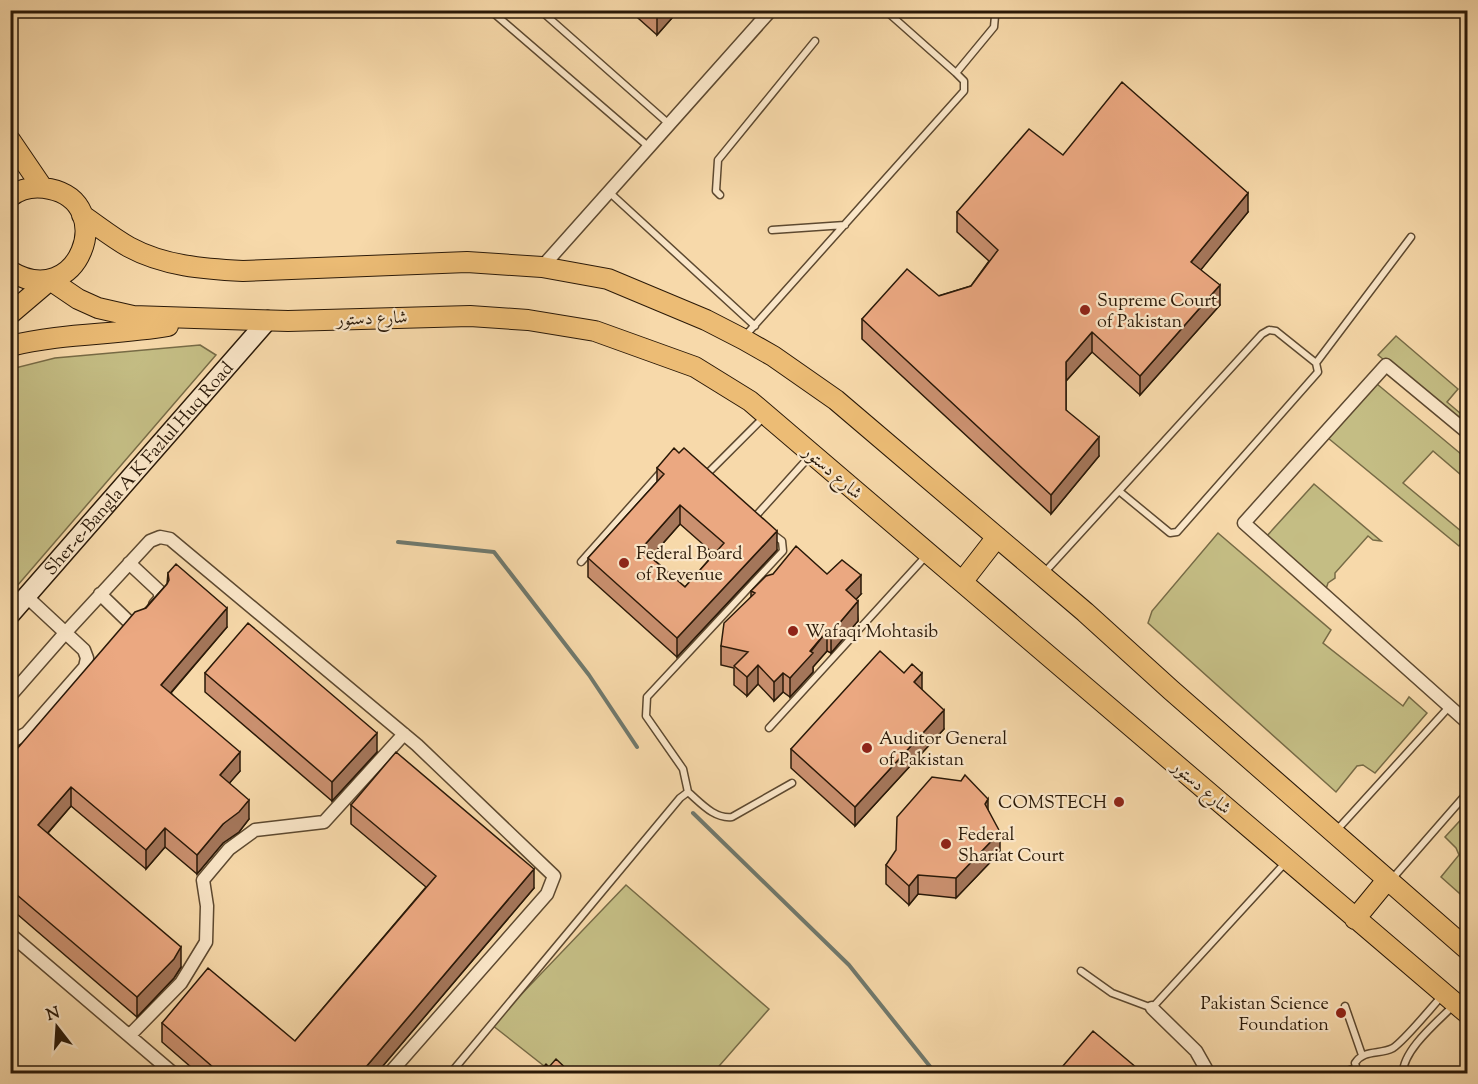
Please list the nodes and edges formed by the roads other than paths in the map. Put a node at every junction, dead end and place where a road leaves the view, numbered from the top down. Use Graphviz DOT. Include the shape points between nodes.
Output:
graph roads {
  1 [pos="490,10"];
  2 [pos="540,10"];
  3 [pos="771,10"];
  4 [pos="885,10"];
  5 [pos="993,10"];
  6 [pos="815,41"];
  7 [pos="956,73"];
  8 [pos="670,125"];
  9 [pos="10,140"];
  10 [pos="649,148"];
  11 [pos="42,187"];
  12 [pos="609,192"];
  13 [pos="720,195"];
  14 [pos="10,197"];
  15 [pos="82,215"];
  16 [pos="845,225"];
  17 [pos="772,230"];
  18 [pos="1411,237"];
  19 [pos="542,267"];
  20 [pos="10,271"];
  21 [pos="50,280"];
  22 [pos="10,314"];
  23 [pos="203,318"];
  24 [pos="268,320"];
  25 [pos="749,333"];
  26 [pos="10,346"];
  27 [pos="1316,363"];
  28 [pos="766,415"];
  29 [pos="1467,433"];
  30 [pos="812,454"];
  31 [pos="669,462"];
  32 [pos="698,471"];
  33 [pos="705,477"];
  34 [pos="713,483"];
  35 [pos="1119,491"];
  36 [pos="746,511"];
  37 [pos="754,518"];
  38 [pos="761,524"];
  39 [pos="768,530"];
  40 [pos="997,537"];
  41 [pos="928,553"];
  42 [pos="581,562"];
  43 [pos="129,563"];
  44 [pos="1042,576"];
  45 [pos="962,582"];
  46 [pos="100,594"];
  47 [pos="27,597"];
  48 [pos="10,615"];
  49 [pos="66,632"];
  50 [pos="10,696"];
  51 [pos="1449,707"];
  52 [pos="1467,723"];
  53 [pos="769,728"];
  54 [pos="404,734"];
  55 [pos="10,739"];
  56 [pos="792,783"];
  57 [pos="688,792"];
  58 [pos="1467,792"];
  59 [pos="1334,833"];
  60 [pos="1288,861"];
  61 [pos="1388,881"];
  62 [pos="1355,919"];
  63 [pos="10,934"];
  64 [pos="1467,950"];
  65 [pos="1082,971"];
  66 [pos="1455,1004"];
  67 [pos="1346,1006"];
  68 [pos="1152,1008"];
  69 [pos="130,1035"];
  70 [pos="1362,1055"];
  71 [pos="1357,1071"];
  72 [pos="174,1074"];
  73 [pos="390,1074"];
  74 [pos="450,1074"];
  75 [pos="1209,1074"];
  76 [pos="1339,1074"];
  77 [pos="1403,1074"];
  1 -- 10 [label="lane"];
  2 -- 8 [label="lane"];
  3 -- 8 [label="street"];
  4 -- 7 [label="lane"];
  5 -- 7 [label="lane" via="994,27"];
  6 -- 13 [label="lane" via="717,160 716,190"];
  7 -- 16 [label="lane" via="964,81 964,91"];
  8 -- 10 [label="street"];
  9 -- 11 [label="main road"];
  10 -- 12 [label="street"];
  11 -- 14 [label="main road" via="28,188"];
  11 -- 15 [label="main road" via="66,196"];
  12 -- 19 [label="street"];
  12 -- 25 [label="lane"];
  15 -- 19 [label="main road" via="129,247 153,257 211,270 467,262"];
  15 -- 21 [label="main road" via="86,235 81,255 62,275"];
  16 -- 17 [label="lane"];
  16 -- 25 [label="lane"];
  18 -- 27 [label="lane"];
  19 -- 25 [label="main road" via="608,279 706,320"];
  20 -- 21 [label="main road" via="35,281"];
  21 -- 22 [label="main road"];
  21 -- 23 [label="main road, شارع دستور" via="98,308 133,316"];
  23 -- 24 [label="main road, شارع دستور"];
  23 -- 26 [label="main road" via="167,327"];
  24 -- 28 [label="main road, شارع دستور" via="470,316 595,331 695,367"];
  24 -- 47 [label="street, Sher-e-Bangla A K Fazlul Huq Road"];
  25 -- 40 [label="main road" via="773,356 836,400"];
  27 -- 35 [label="lane" via="1276,331 1262,334"];
  27 -- 35 [label="lane" via="1318,372 1177,532 1170,533"];
  28 -- 30 [label="main road, شارع دستور"];
  28 -- 33 [label="lane"];
  29 -- 51 [label="street" via="1386,365 1244,523"];
  30 -- 37 [label="lane"];
  30 -- 41 [label="main road, شارع دستور"];
  31 -- 42 [label="lane"];
  32 -- 33 [label="lane"];
  33 -- 34 [label="lane"];
  35 -- 44 [label="lane"];
  36 -- 37 [label="lane"];
  37 -- 38 [label="lane"];
  39 -- 57 [label="lane" via="782,541 783,551 647,697 646,716 683,769"];
  40 -- 44 [label="main road"];
  40 -- 45 [label="main road"];
  41 -- 45 [label="main road, شارع دستور"];
  41 -- 53 [label="lane"];
  43 -- 46 [label="street"];
  43 -- 46 [label="street" via="159,591 161,598 140,622 131,624"];
  43 -- 54 [label="street" via="150,541 170,539"];
  44 -- 59 [label="main road"];
  45 -- 60 [label="main road, شارع دستور"];
  46 -- 49 [label="street"];
  47 -- 48 [label="street, Sher-e-Bangla A K Fazlul Huq Road"];
  47 -- 49 [label="street"];
  49 -- 50 [label="street"];
  49 -- 55 [label="street" via="84,650 86,667 27,734"];
  51 -- 52 [label="street"];
  51 -- 59 [label="lane"];
  54 -- 69 [label="street" via="324,822 255,830 229,849 203,880 206,942 180,983"];
  54 -- 73 [label="street" via="554,876 547,894"];
  56 -- 57 [label="lane" via="724,818"];
  57 -- 74 [label="lane"];
  58 -- 61 [label="lane"];
  59 -- 61 [label="main road"];
  60 -- 62 [label="main road, شارع دستور"];
  60 -- 68 [label="lane"];
  61 -- 62 [label="main road"];
  61 -- 64 [label="main road"];
  62 -- 66 [label="main road, شارع دستور"];
  63 -- 69 [label="street"];
  65 -- 68 [label="lane" via="1112,993"];
  66 -- 70 [label="lane" via="1396,1046"];
  66 -- 77 [label="lane" via="1407,1056"];
  67 -- 70 [label="lane"];
  68 -- 75 [label="street" via="1196,1051"];
  69 -- 72 [label="street"];
  70 -- 71 [label="lane" via="1355,1063"];
  71 -- 76 [label="lane"];
}
